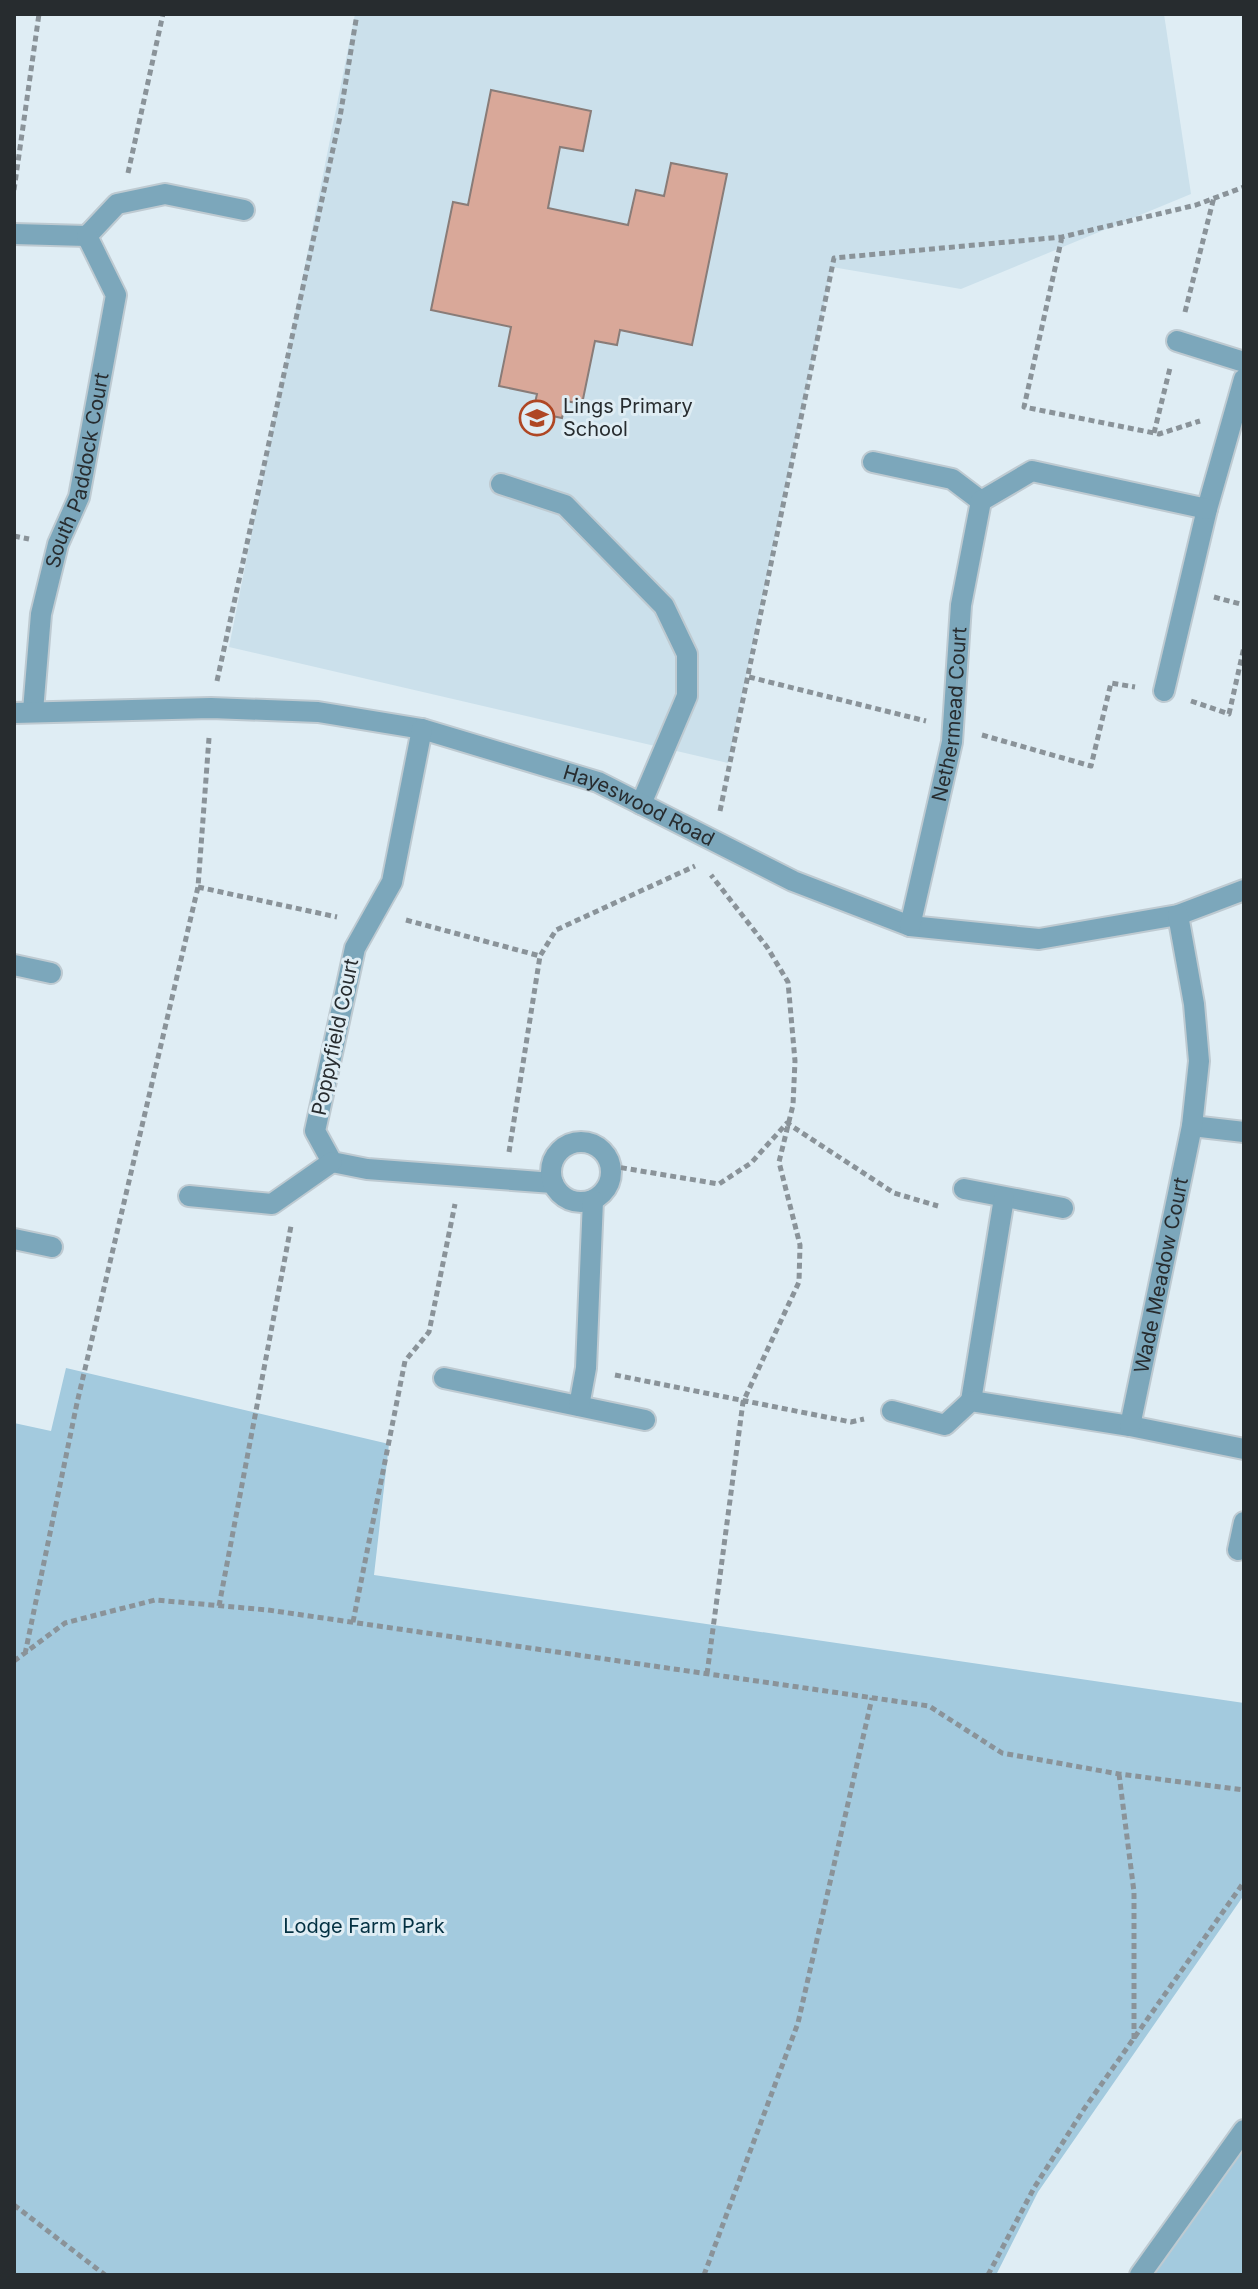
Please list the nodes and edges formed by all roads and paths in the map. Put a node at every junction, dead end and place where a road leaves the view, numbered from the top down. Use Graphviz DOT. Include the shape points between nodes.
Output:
graph roads {
  1 [pos="39,14"];
  2 [pos="163,14"];
  3 [pos="357,14"];
  4 [pos="1244,187"];
  5 [pos="14,190"];
  6 [pos="117,204"];
  7 [pos="244,210"];
  8 [pos="14,234"];
  9 [pos="87,236"];
  10 [pos="1062,237"];
  11 [pos="1177,341"];
  12 [pos="1244,362"];
  13 [pos="1244,379"];
  14 [pos="1235,410"];
  15 [pos="873,462"];
  16 [pos="501,484"];
  17 [pos="981,501"];
  18 [pos="1207,509"];
  19 [pos="1244,647"];
  20 [pos="749,677"];
  21 [pos="1164,691"];
  22 [pos="211,708"];
  23 [pos="24,712"];
  24 [pos="952,727"];
  25 [pos="422,729"];
  26 [pos="641,804"];
  27 [pos="713,840"];
  28 [pos="703,862"];
  29 [pos="198,887"];
  30 [pos="1244,890"];
  31 [pos="375,912"];
  32 [pos="1178,915"];
  33 [pos="910,926"];
  34 [pos="540,956"];
  35 [pos="14,965"];
  36 [pos="51,973"];
  37 [pos="787,1123"];
  38 [pos="1192,1126"];
  39 [pos="1244,1132"];
  40 [pos="332,1162"];
  41 [pos="611,1166"];
  42 [pos="461,1176"];
  43 [pos="504,1179"];
  44 [pos="553,1183"];
  45 [pos="299,1185"];
  46 [pos="964,1189"];
  47 [pos="189,1196"];
  48 [pos="1004,1198"];
  49 [pos="593,1200"];
  50 [pos="939,1206"];
  51 [pos="1063,1208"];
  52 [pos="14,1239"];
  53 [pos="52,1247"];
  54 [pos="586,1368"];
  55 [pos="444,1378"];
  56 [pos="971,1401"];
  57 [pos="743,1402"];
  58 [pos="579,1406"];
  59 [pos="892,1411"];
  60 [pos="645,1420"];
  61 [pos="1130,1426"];
  62 [pos="1244,1449"];
  63 [pos="1244,1522"];
  64 [pos="1238,1550"];
  65 [pos="219,1606"];
  66 [pos="353,1622"];
  67 [pos="25,1654"];
  68 [pos="14,1661"];
  69 [pos="707,1674"];
  70 [pos="872,1698"];
  71 [pos="1119,1774"];
  72 [pos="1244,1790"];
  73 [pos="1244,1882"];
  74 [pos="1134,2041"];
  75 [pos="1244,2130"];
  76 [pos="14,2205"];
  77 [pos="105,2275"];
  78 [pos="704,2275"];
  79 [pos="988,2275"];
  80 [pos="1140,2275"];
  1 -- 5 [label="path"];
  2 -- 6 [label="path"];
  3 -- 22 [label="path" via="337,132"];
  4 -- 10 [label="path" via="1196,205"];
  6 -- 7 [label="street" via="165,194"];
  6 -- 9 [label="street"];
  8 -- 9 [label="street"];
  9 -- 23 [label="street, South Paddock Court" via="116,295 79,497 58,544"];
  10 -- 14 [label="path" via="1024,407 1159,434"];
  10 -- 20 [label="path" via="834,258"];
  11 -- 12 [label="street"];
  13 -- 14 [label="street"];
  14 -- 18 [label="street"];
  15 -- 17 [label="street" via="952,479"];
  16 -- 26 [label="street" via="565,505 664,606 687,654 687,696"];
  17 -- 18 [label="street" via="1032,471"];
  17 -- 24 [label="street, Nethermead Court" via="961,605"];
  18 -- 21 [label="street"];
  19 -- 21 [label="path" via="1229,714"];
  20 -- 24 [label="path"];
  20 -- 27 [label="path"];
  21 -- 24 [label="path" via="1111,683 1091,766"];
  22 -- 23 [label="street, Hayeswood Road"];
  22 -- 25 [label="street, Hayeswood Road" via="318,712"];
  22 -- 29 [label="path"];
  24 -- 33 [label="street, Nethermead Court"];
  25 -- 26 [label="street, Hayeswood Road" via="598,782"];
  25 -- 31 [label="street, Poppyfield Court" via="392,882"];
  26 -- 27 [label="street, Hayeswood Road"];
  27 -- 28 [label="path"];
  27 -- 33 [label="street, Hayeswood Road" via="793,881"];
  28 -- 34 [label="path" via="556,930"];
  28 -- 37 [label="path" via="788,982 795,1061"];
  29 -- 31 [label="path" via="332,918"];
  29 -- 67 [label="path" via="94,1326"];
  30 -- 32 [label="street, Hayeswood Road"];
  31 -- 34 [label="path"];
  31 -- 40 [label="street, Poppyfield Court" via="355,948 315,1131"];
  32 -- 33 [label="street, Hayeswood Road" via="1039,939"];
  32 -- 38 [label="street, Wade Meadow Court" via="1199,1061"];
  34 -- 43 [label="path"];
  35 -- 36 [label="street"];
  37 -- 41 [label="path" via="751,1163 719,1184"];
  37 -- 50 [label="path" via="894,1193"];
  37 -- 57 [label="path" via="779,1162 800,1245 799,1282"];
  38 -- 39 [label="street"];
  38 -- 61 [label="street, Wade Meadow Court"];
  40 -- 42 [label="street"];
  40 -- 45 [label="street"];
  41 -- 44 [label="street" via="593,1144 572,1143 554,1158"];
  41 -- 49 [label="street" via="608,1186"];
  42 -- 43 [label="street"];
  42 -- 66 [label="path" via="429,1332 405,1361"];
  43 -- 44 [label="street"];
  44 -- 49 [label="street" via="566,1199"];
  45 -- 47 [label="street" via="272,1204"];
  45 -- 65 [label="path"];
  46 -- 48 [label="street"];
  48 -- 51 [label="street"];
  48 -- 56 [label="street"];
  49 -- 54 [label="street"];
  52 -- 53 [label="street"];
  54 -- 57 [label="path"];
  54 -- 58 [label="street"];
  55 -- 58 [label="street"];
  56 -- 59 [label="street" via="945,1425"];
  56 -- 61 [label="street"];
  57 -- 59 [label="path" via="851,1422"];
  57 -- 69 [label="path"];
  58 -- 60 [label="street"];
  61 -- 62 [label="street"];
  63 -- 64 [label="street"];
  65 -- 66 [label="path"];
  65 -- 67 [label="path" via="155,1600 65,1623"];
  66 -- 69 [label="path"];
  67 -- 68 [label="path"];
  69 -- 70 [label="path"];
  70 -- 71 [label="path" via="929,1706 1002,1753"];
  70 -- 78 [label="path" via="798,2023"];
  71 -- 72 [label="path"];
  71 -- 74 [label="path" via="1134,1892"];
  73 -- 74 [label="path"];
  74 -- 79 [label="path" via="1034,2188"];
  75 -- 80 [label="street"];
  76 -- 77 [label="path"];
}
